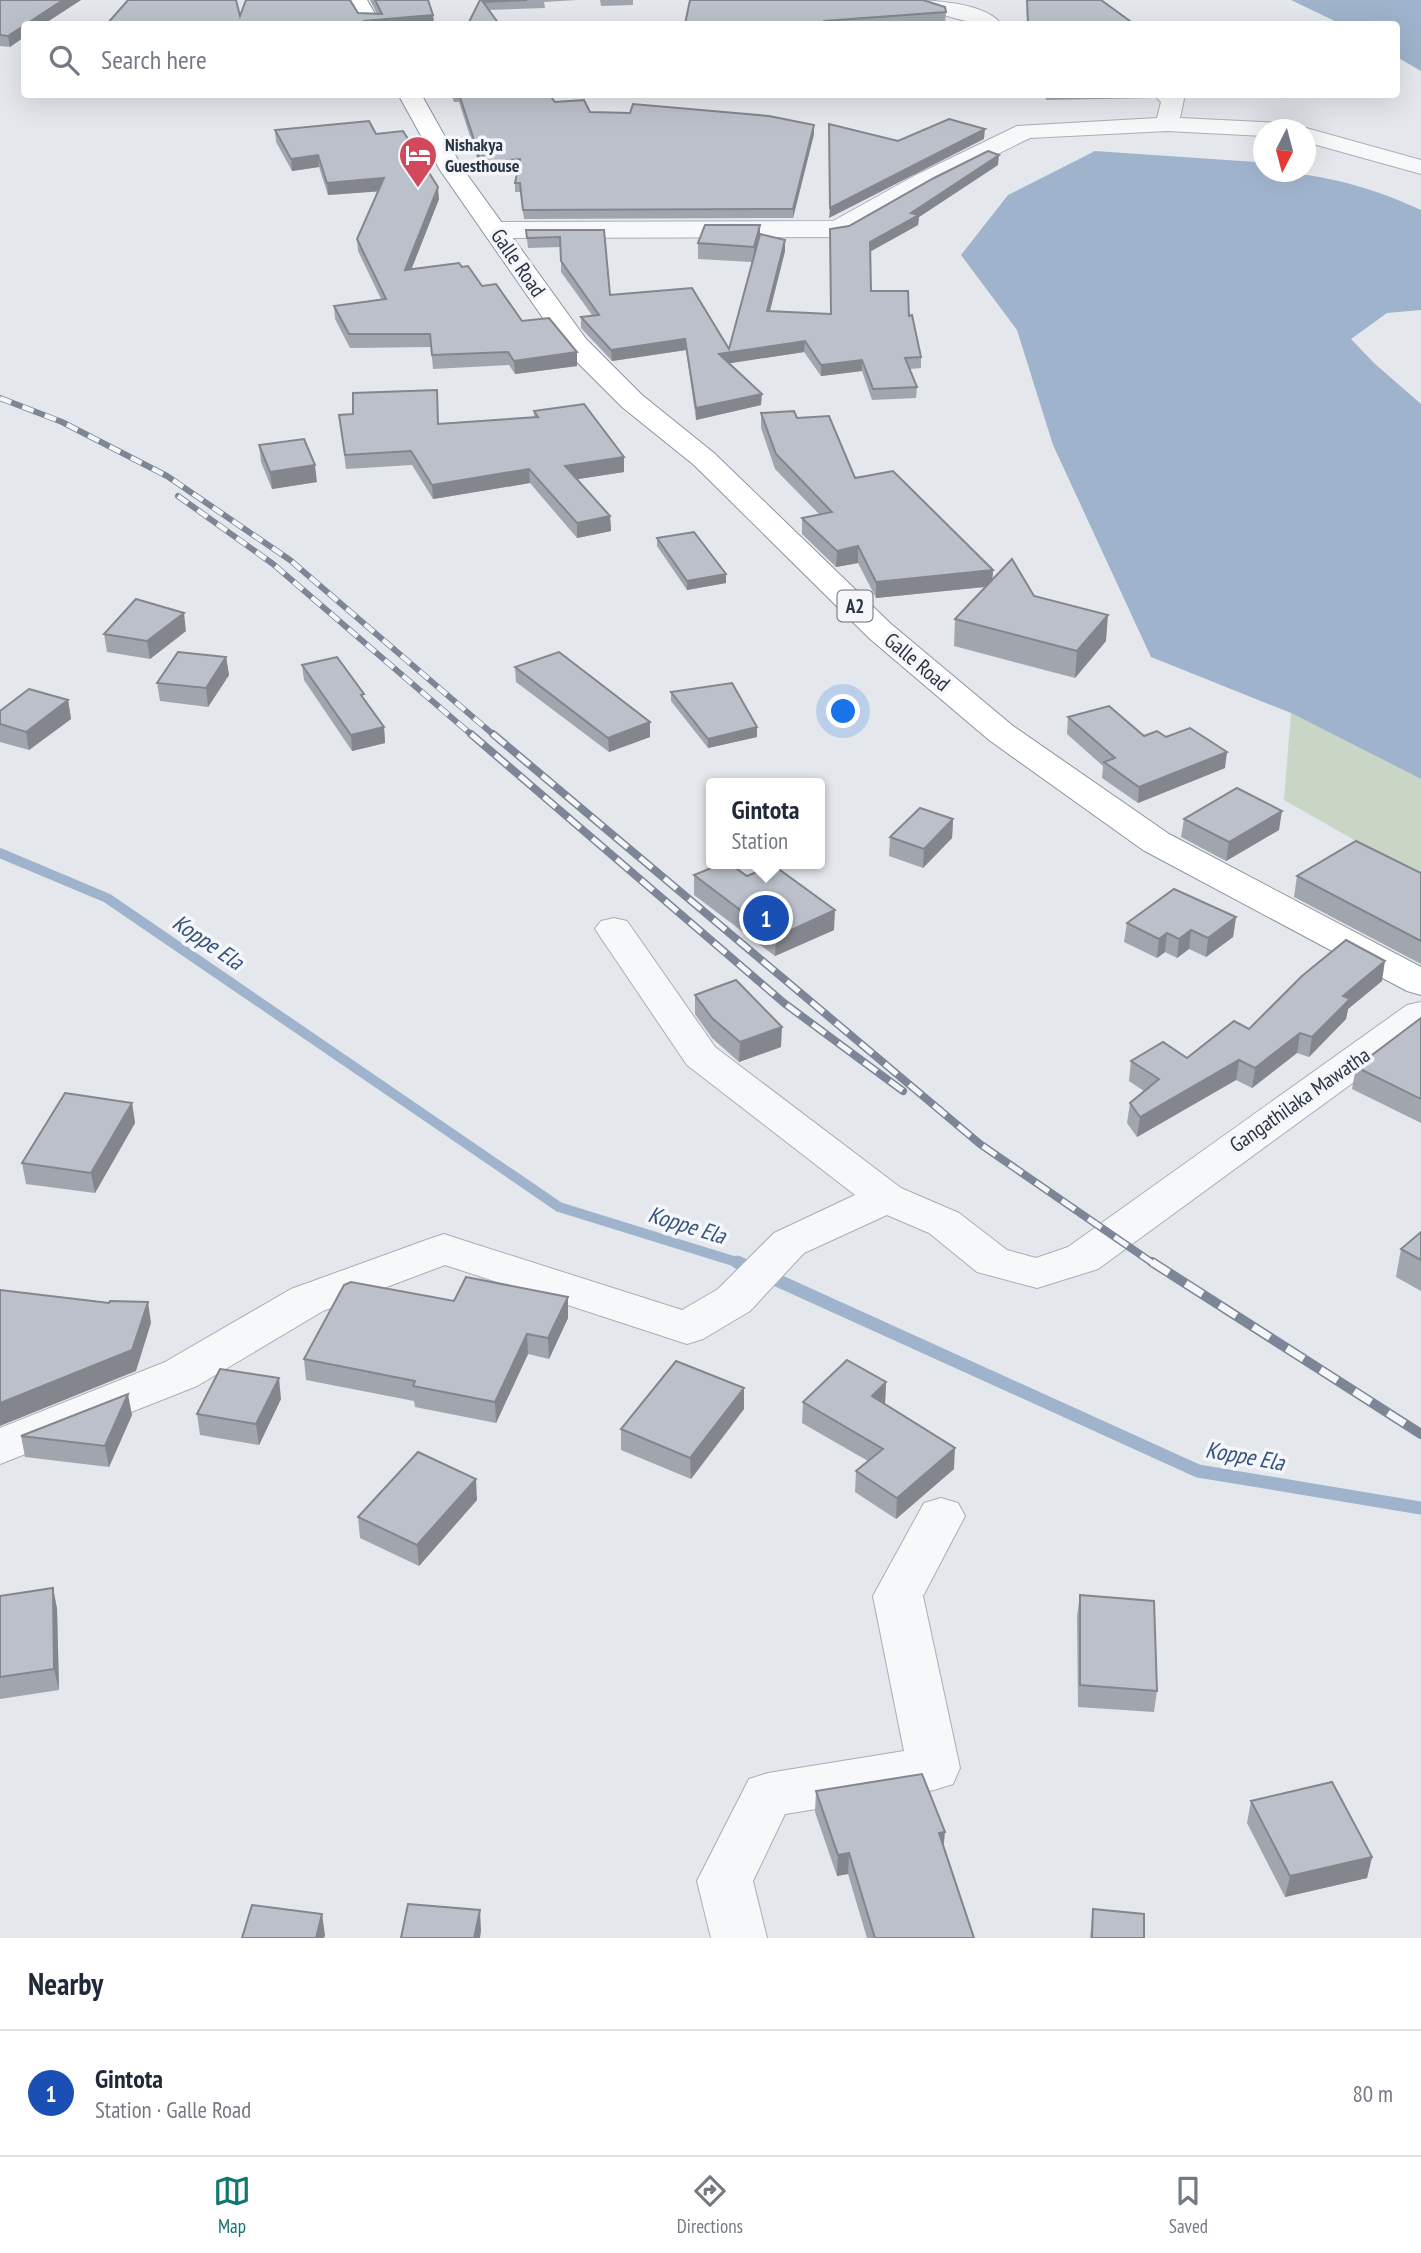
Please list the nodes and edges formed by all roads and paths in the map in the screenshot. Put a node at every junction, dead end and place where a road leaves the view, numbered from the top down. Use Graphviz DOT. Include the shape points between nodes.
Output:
graph roads {
  1 [pos="357,0"];
  2 [pos="916,0"];
  3 [pos="369,21"];
  4 [pos="983,21"];
  5 [pos="412,98"];
  6 [pos="1171,98"];
  7 [pos="1167,124"];
  8 [pos="1253,128"];
  9 [pos="1316,138"];
  10 [pos="1421,167"];
  11 [pos="495,230"];
  12 [pos="614,929"];
  13 [pos="1421,983"];
  14 [pos="1421,1014"];
  15 [pos="886,1198"];
  16 [pos="0,1447"];
  17 [pos="942,1516"];
  18 [pos="739,1938"];
  1 -- 3 [label="highway"];
  2 -- 4 [label="street"];
  5 -- 11 [label="highway, Galle Road / A2" via="452,170"];
  6 -- 7 [label="street"];
  7 -- 8 [label="street"];
  7 -- 11 [label="street" via="1026,131 838,229"];
  9 -- 10 [label="street"];
  11 -- 13 [label="highway, Galle Road / A2" via="576,345 632,401 704,459 880,631 1001,733 1156,842"];
  12 -- 15 [label="street, Gangathilaka Mawatha" via="701,1056"];
  14 -- 15 [label="street, Gangathilaka Mawatha" via="1083,1258 1037,1273 992,1261 944,1223"];
  15 -- 16 [label="street" via="789,1243 734,1300 687,1328 444,1249 307,1300 181,1374"];
  17 -- 18 [label="street" via="898,1596 934,1768 768,1795 725,1881"];
}
